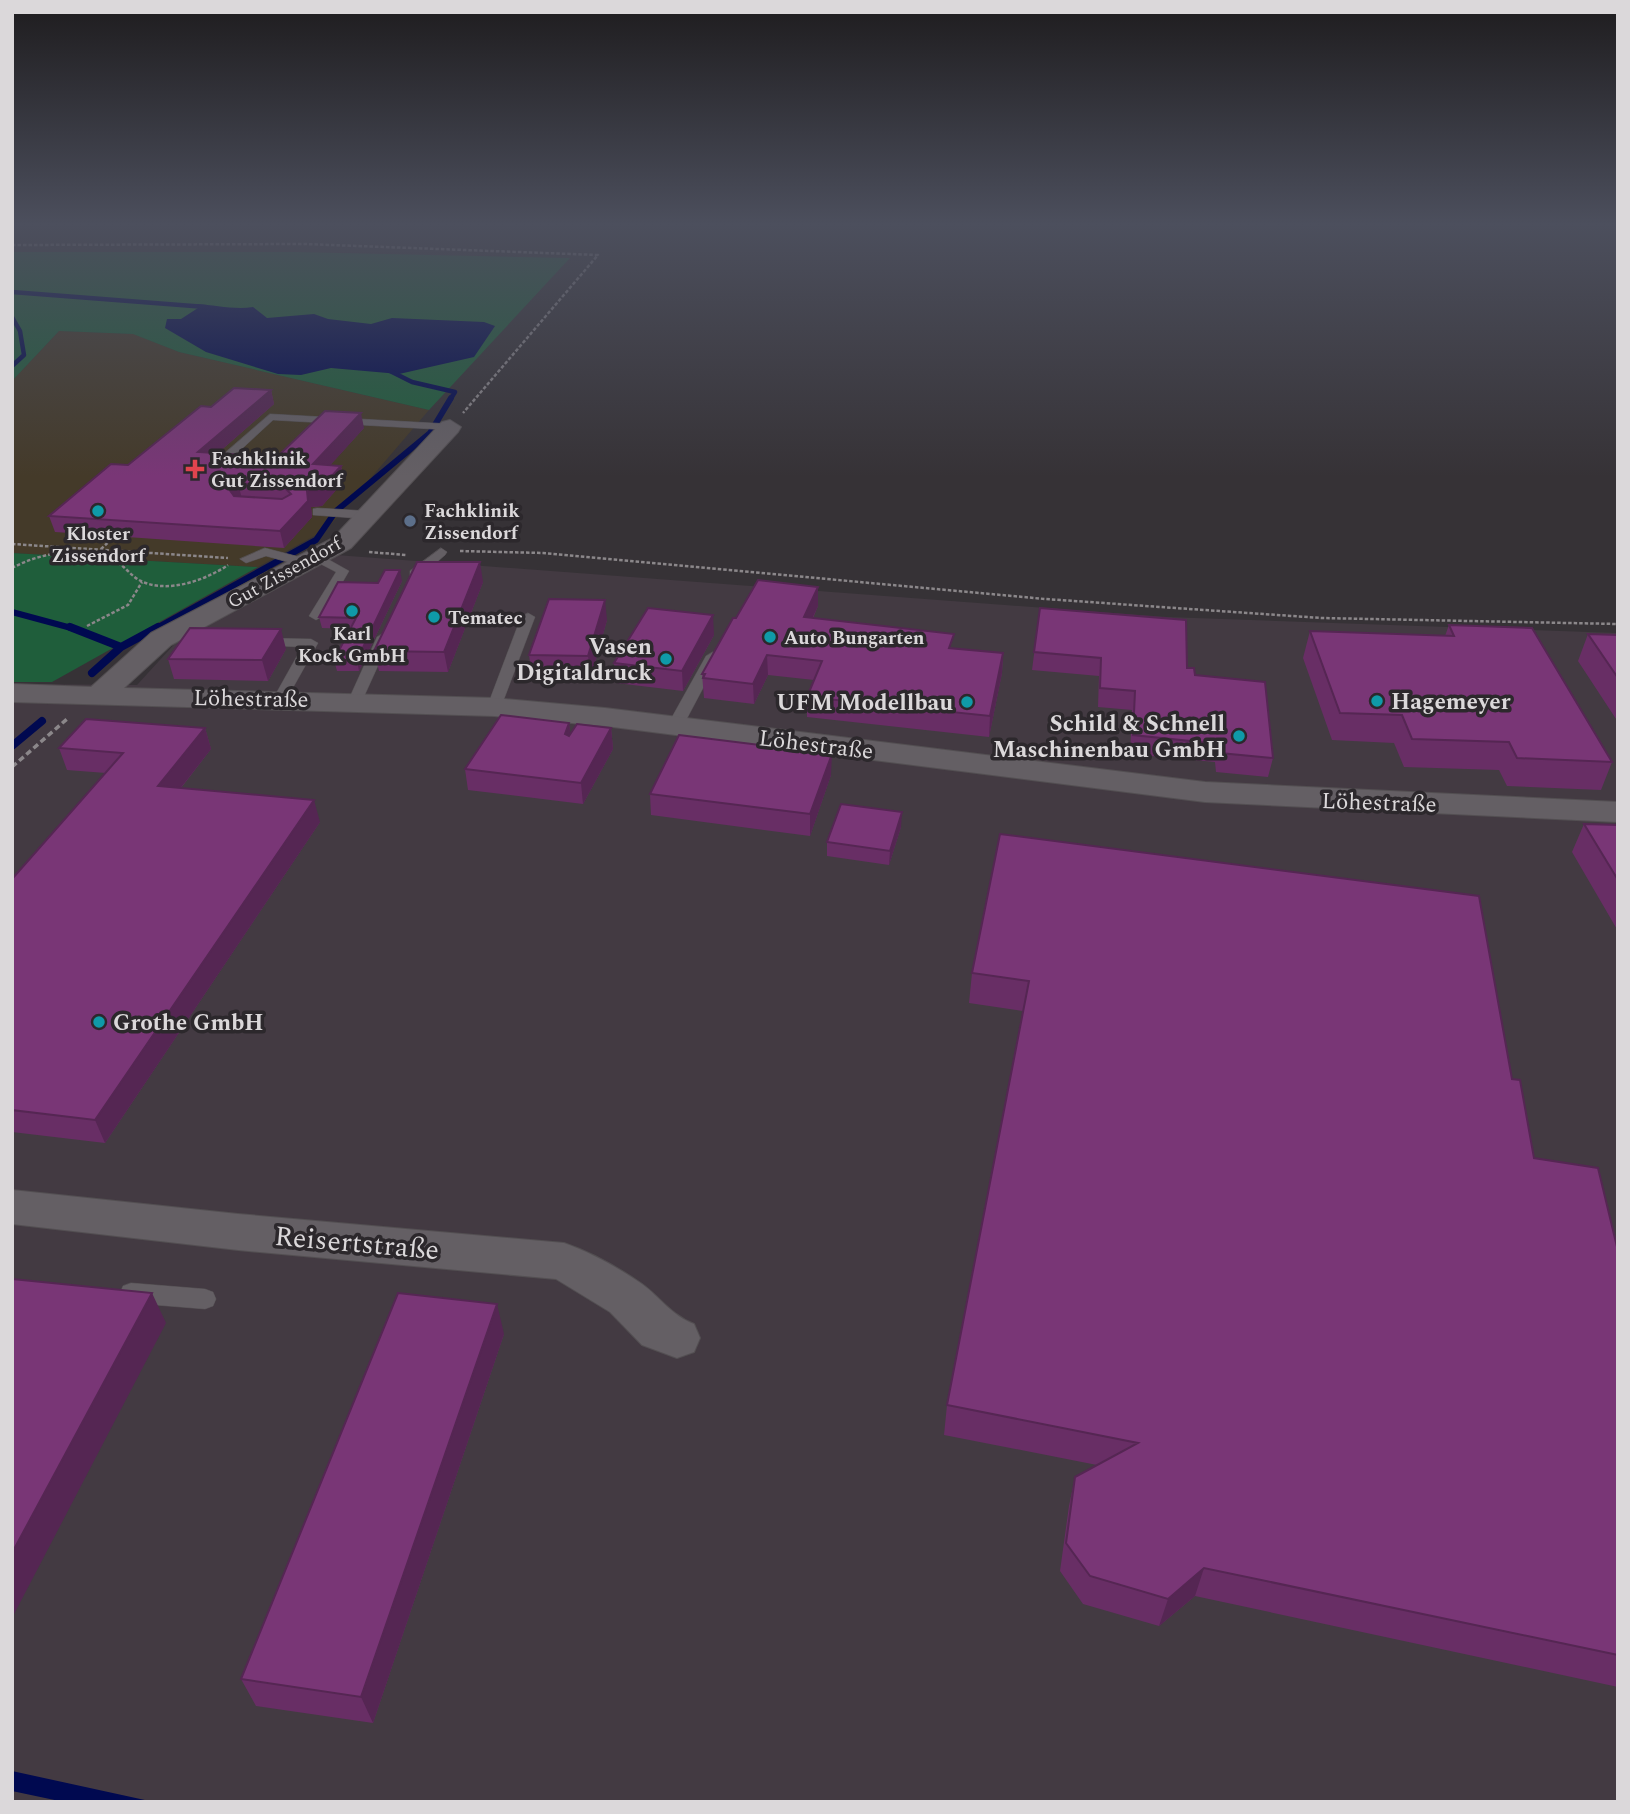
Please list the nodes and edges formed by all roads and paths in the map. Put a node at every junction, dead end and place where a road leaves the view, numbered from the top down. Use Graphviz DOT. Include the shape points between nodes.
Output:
graph roads {
  1 [pos="550,308"];
  2 [pos="321,420"];
  3 [pos="440,427"];
  4 [pos="312,429"];
  5 [pos="249,463"];
  6 [pos="321,512"];
  7 [pos="356,514"];
  8 [pos="115,536"];
  9 [pos="342,543"];
  10 [pos="12,544"];
  11 [pos="101,549"];
  12 [pos="441,552"];
  13 [pos="95,555"];
  14 [pos="246,559"];
  15 [pos="305,560"];
  16 [pos="12,568"];
  17 [pos="142,582"];
  18 [pos="408,587"];
  19 [pos="316,616"];
  20 [pos="528,617"];
  21 [pos="391,623"];
  22 [pos="1618,624"];
  23 [pos="87,626"];
  24 [pos="243,642"];
  25 [pos="720,643"];
  26 [pos="24,693"];
  27 [pos="100,694"];
  28 [pos="280,699"];
  29 [pos="355,701"];
  30 [pos="494,707"];
  31 [pos="12,713"];
  32 [pos="675,726"];
  33 [pos="12,767"];
  34 [pos="1618,812"];
  35 [pos="12,1207"];
  36 [pos="108,1291"];
  37 [pos="205,1299"];
  38 [pos="677,1338"];
  1 -- 3 [label="path"];
  2 -- 3 [label="lane"];
  2 -- 4 [label="lane"];
  2 -- 5 [label="lane" via="270,416 222,461"];
  3 -- 7 [label="street, Gut Zissendorf"];
  6 -- 7 [label="lane"];
  7 -- 9 [label="street, Gut Zissendorf"];
  8 -- 11 [label="path"];
  9 -- 12 [label="path" via="373,552"];
  9 -- 15 [label="street, Gut Zissendorf"];
  10 -- 11 [label="path"];
  11 -- 13 [label="path"];
  11 -- 14 [label="path"];
  12 -- 18 [label="lane" via="413,576"];
  12 -- 22 [label="path" via="543,554 1045,599 1321,618"];
  13 -- 16 [label="path" via="55,553"];
  13 -- 17 [label="path" via="114,560"];
  14 -- 15 [label="lane" via="265,552"];
  14 -- 17 [label="path" via="170,587"];
  15 -- 19 [label="lane" via="343,571"];
  15 -- 27 [label="street, Gut Zissendorf" via="161,639"];
  17 -- 23 [label="path" via="131,603"];
  20 -- 30 [label="lane"];
  21 -- 29 [label="lane"];
  24 -- 28 [label="lane" via="311,643"];
  25 -- 32 [label="lane"];
  26 -- 27 [label="street, Löhestraße"];
  26 -- 31 [label="street"];
  27 -- 28 [label="street, Löhestraße"];
  27 -- 33 [label="path"];
  28 -- 29 [label="street, Löhestraße"];
  29 -- 30 [label="street, Löhestraße"];
  30 -- 32 [label="street, Löhestraße"];
  32 -- 34 [label="street, Löhestraße" via="1205,792"];
  35 -- 38 [label="street, Reisertstraße" via="564,1261 626,1298 659,1331"];
  36 -- 37 [label="lane"];
}
